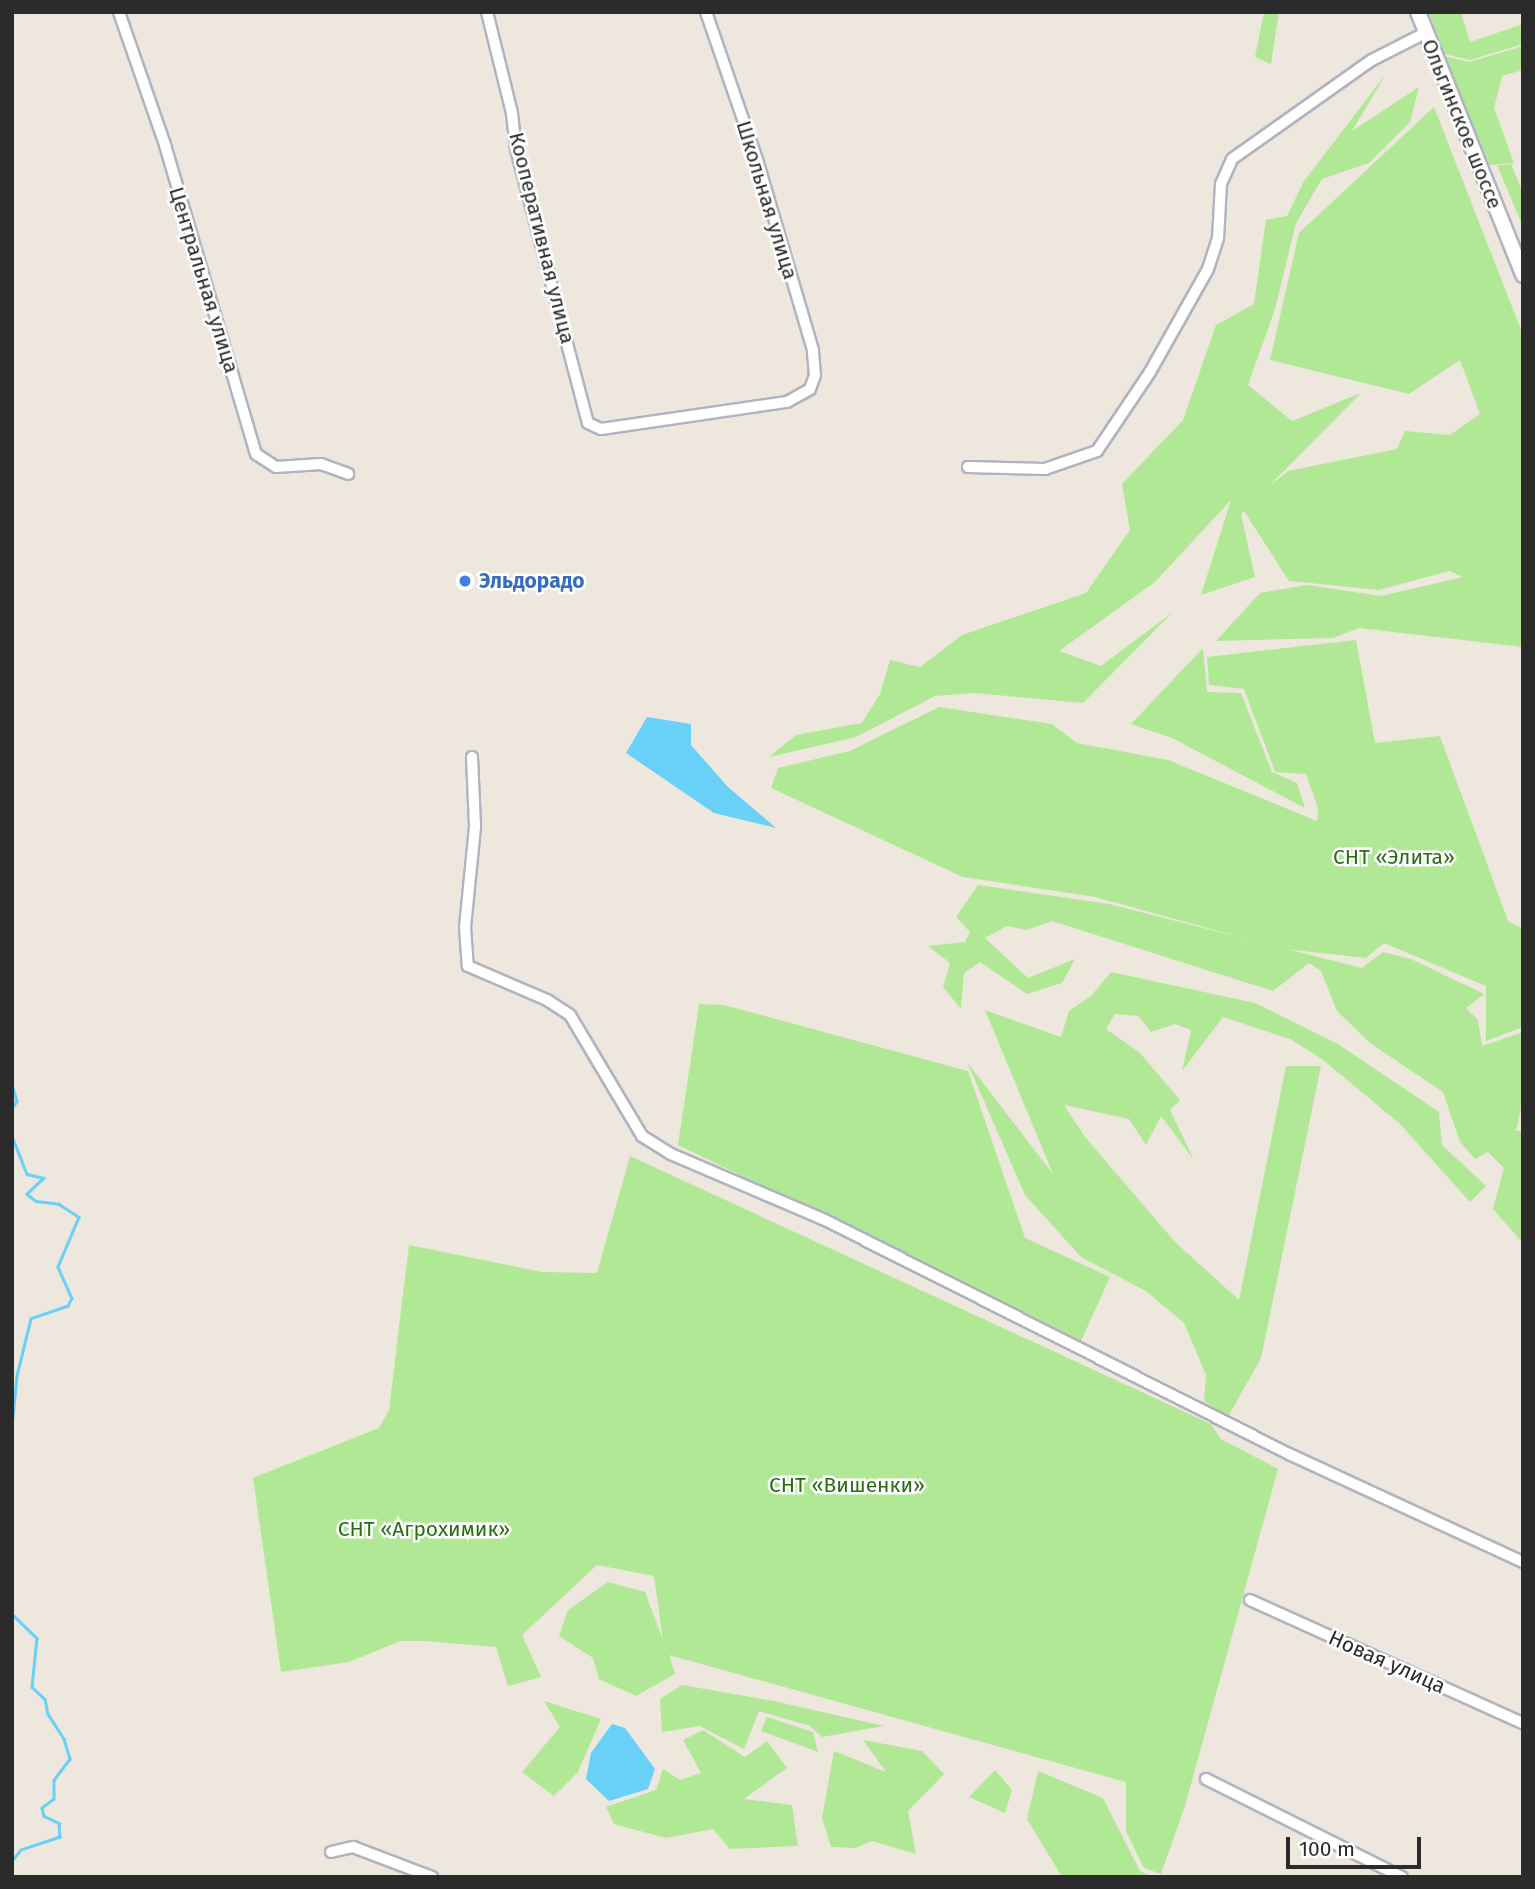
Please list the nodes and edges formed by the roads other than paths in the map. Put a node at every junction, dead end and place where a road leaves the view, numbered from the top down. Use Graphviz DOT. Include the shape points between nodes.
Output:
graph roads {
  1 [pos="119,12"];
  2 [pos="487,12"];
  3 [pos="706,12"];
  4 [pos="1418,12"];
  5 [pos="1425,33"];
  6 [pos="1523,275"];
  7 [pos="810,389"];
  8 [pos="968,467"];
  9 [pos="348,474"];
  10 [pos="472,757"];
  11 [pos="1523,1562"];
  12 [pos="1250,1600"];
  13 [pos="1523,1724"];
  14 [pos="1206,1779"];
  15 [pos="331,1852"];
  16 [pos="432,1877"];
  17 [pos="1402,1877"];
  1 -- 9 [label="street, Центральная улица" via="165,145 256,454 276,467 321,464"];
  2 -- 7 [label="street, Кооперативная улица" via="512,113 516,149 588,423 601,429 669,422 787,402"];
  3 -- 7 [label="street, Школьная улица" via="757,160 813,350 815,375"];
  4 -- 5 [label="main road, Ольгинское шоссе"];
  5 -- 6 [label="main road, Ольгинское шоссе"];
  5 -- 8 [label="street" via="1372,60 1232,159 1221,184 1214,254 1182,316 1097,451 1045,469"];
  10 -- 11 [label="street" via="475,827 464,927 468,966 547,1000 570,1015 642,1136 671,1154 825,1220 1289,1454"];
  12 -- 13 [label="street, Новая улица"];
  14 -- 17 [label="street"];
  15 -- 16 [label="street" via="352,1847"];
}
